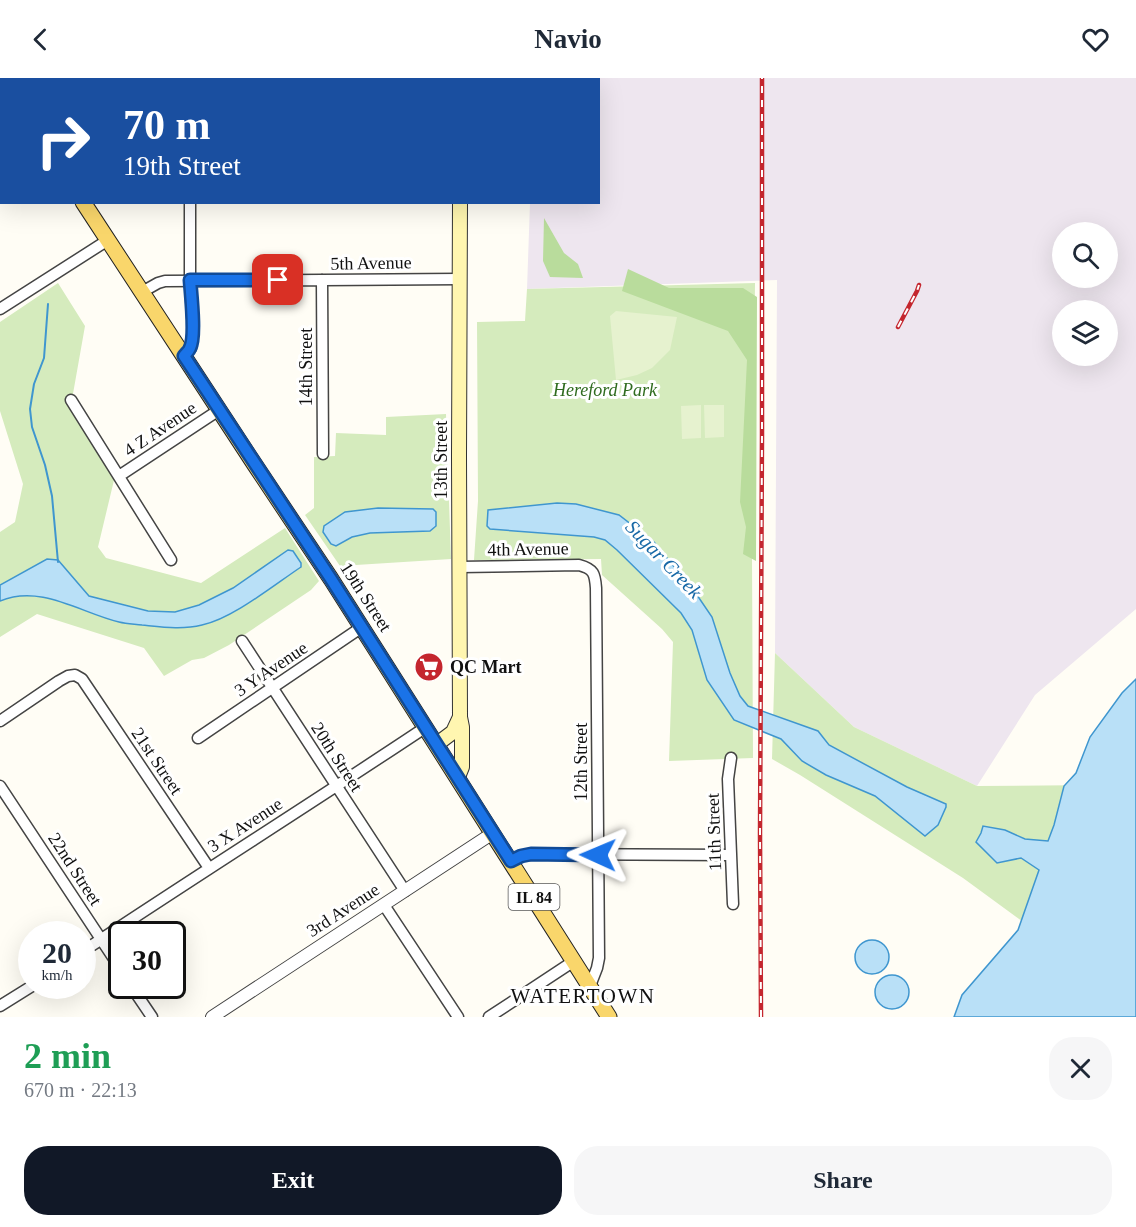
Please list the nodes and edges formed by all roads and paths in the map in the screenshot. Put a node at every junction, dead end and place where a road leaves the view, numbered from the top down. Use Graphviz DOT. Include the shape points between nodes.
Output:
graph roads {
  1 [pos="84,204"];
  2 [pos="190,204"];
  3 [pos="460,204"];
  4 [pos="108,240"];
  5 [pos="460,279"];
  6 [pos="190,280"];
  7 [pos="322,280"];
  8 [pos="142,292"];
  9 [pos="0,309"];
  10 [pos="184,356"];
  11 [pos="71,400"];
  12 [pos="219,410"];
  13 [pos="323,454"];
  14 [pos="119,476"];
  15 [pos="171,560"];
  16 [pos="459,567"];
  17 [pos="593,573"];
  18 [pos="362,627"];
  19 [pos="242,641"];
  20 [pos="272,688"];
  21 [pos="460,717"];
  22 [pos="0,721"];
  23 [pos="426,727"];
  24 [pos="198,738"];
  25 [pos="437,744"];
  26 [pos="731,759"];
  27 [pos="458,777"];
  28 [pos="0,786"];
  29 [pos="336,787"];
  30 [pos="493,832"];
  31 [pos="598,855"];
  32 [pos="731,855"];
  33 [pos="511,861"];
  34 [pos="208,868"];
  35 [pos="405,891"];
  36 [pos="733,904"];
  37 [pos="384,905"];
  38 [pos="101,940"];
  39 [pos="96,943"];
  40 [pos="108,950"];
  41 [pos="574,961"];
  42 [pos="590,986"];
  43 [pos="18,995"];
  44 [pos="140,999"];
  45 [pos="0,1006"];
  46 [pos="152,1017"];
  47 [pos="212,1017"];
  48 [pos="458,1017"];
  49 [pos="489,1017"];
  50 [pos="609,1017"];
  1 -- 4 [label="main road, 19th Street / IL 84"];
  2 -- 6 [label="street"];
  3 -- 5 [label="main road, 13th Street"];
  4 -- 8 [label="main road, 19th Street / IL 84"];
  4 -- 9 [label="street"];
  5 -- 7 [label="street, 5th Avenue"];
  5 -- 16 [label="main road, 13th Street"];
  6 -- 7 [label="street, 5th Avenue"];
  6 -- 8 [label="street, 5th Avenue" via="165,281"];
  6 -- 10 [label="street" via="192,344"];
  7 -- 13 [label="street, 14th Street"];
  8 -- 10 [label="main road, 19th Street / IL 84"];
  10 -- 12 [label="main road, 19th Street / IL 84"];
  11 -- 14 [label="street"];
  12 -- 14 [label="street, 4 Z Avenue"];
  12 -- 18 [label="main road, 19th Street / IL 84"];
  14 -- 15 [label="street"];
  16 -- 17 [label="street, 4th Avenue" via="579,565"];
  16 -- 21 [label="main road, 13th Street"];
  17 -- 31 [label="street, 12th Street" via="597,588"];
  18 -- 20 [label="street, 3 Y Avenue"];
  18 -- 23 [label="main road, 19th Street / IL 84"];
  19 -- 20 [label="street, 20th Street"];
  20 -- 24 [label="street, 3 Y Avenue"];
  20 -- 29 [label="street, 20th Street"];
  21 -- 25 [label="main road" via="453,732"];
  21 -- 27 [label="main road, 13th Street" via="462,767"];
  22 -- 34 [label="street, 21st Street" via="59,681 75,675 82,679"];
  23 -- 25 [label="main road, 19th Street / IL 84"];
  23 -- 29 [label="street, 3 X Avenue"];
  25 -- 27 [label="main road, 19th Street / IL 84"];
  26 -- 32 [label="street, 11th Street"];
  27 -- 30 [label="main road, 19th Street / IL 84"];
  28 -- 38 [label="street, 22nd Street"];
  29 -- 34 [label="street, 3 X Avenue"];
  29 -- 35 [label="street, 20th Street"];
  30 -- 33 [label="main road, 19th Street / IL 84"];
  30 -- 35 [label="street, 3rd Avenue"];
  31 -- 32 [label="street"];
  31 -- 33 [label="street" via="531,854"];
  31 -- 42 [label="street, 12th Street" via="599,958"];
  32 -- 36 [label="street, 11th Street"];
  33 -- 41 [label="main road, 19th Street / IL 84"];
  34 -- 38 [label="street, 3 X Avenue"];
  35 -- 37 [label="street, 3rd Avenue"];
  37 -- 47 [label="street, 3rd Avenue"];
  37 -- 48 [label="street"];
  38 -- 39 [label="street, 3 X Avenue"];
  38 -- 40 [label="street, 22nd Street"];
  41 -- 42 [label="main road, 19th Street / IL 84"];
  41 -- 49 [label="street"];
  42 -- 50 [label="main road, 19th Street / IL 84"];
  43 -- 45 [label="street"];
  44 -- 46 [label="street"];
}
